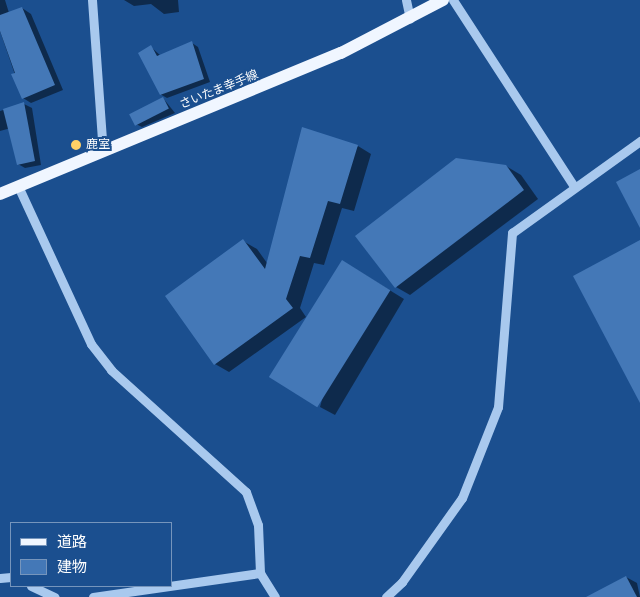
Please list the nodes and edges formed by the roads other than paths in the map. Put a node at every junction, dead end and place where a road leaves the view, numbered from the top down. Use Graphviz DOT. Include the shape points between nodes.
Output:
graph roads {
  1 [pos="92,0"];
  2 [pos="406,0"];
  3 [pos="443,0"];
  4 [pos="453,0"];
  5 [pos="410,18"];
  6 [pos="640,141"];
  7 [pos="103,152"];
  8 [pos="574,185"];
  9 [pos="18,186"];
  10 [pos="0,194"];
  11 [pos="260,573"];
  12 [pos="172,586"];
  13 [pos="33,587"];
  14 [pos="163,587"];
  15 [pos="55,597"];
  16 [pos="93,597"];
  17 [pos="275,597"];
  18 [pos="386,597"];
  1 -- 7 [label="street"];
  2 -- 5 [label="street"];
  3 -- 5 [label="main road, さいたま幸手線"];
  4 -- 8 [label="street"];
  5 -- 7 [label="main road, さいたま幸手線" via="324,61"];
  6 -- 8 [label="street"];
  7 -- 9 [label="main road, さいたま幸手線"];
  8 -- 18 [label="street" via="512,234 498,407 462,498 402,582"];
  9 -- 10 [label="main road, さいたま幸手線"];
  9 -- 11 [label="street" via="91,344 111,370 246,492 258,524"];
  11 -- 12 [label="street"];
  11 -- 17 [label="street"];
  13 -- 15 [label="street"];
  14 -- 16 [label="street"];
}
